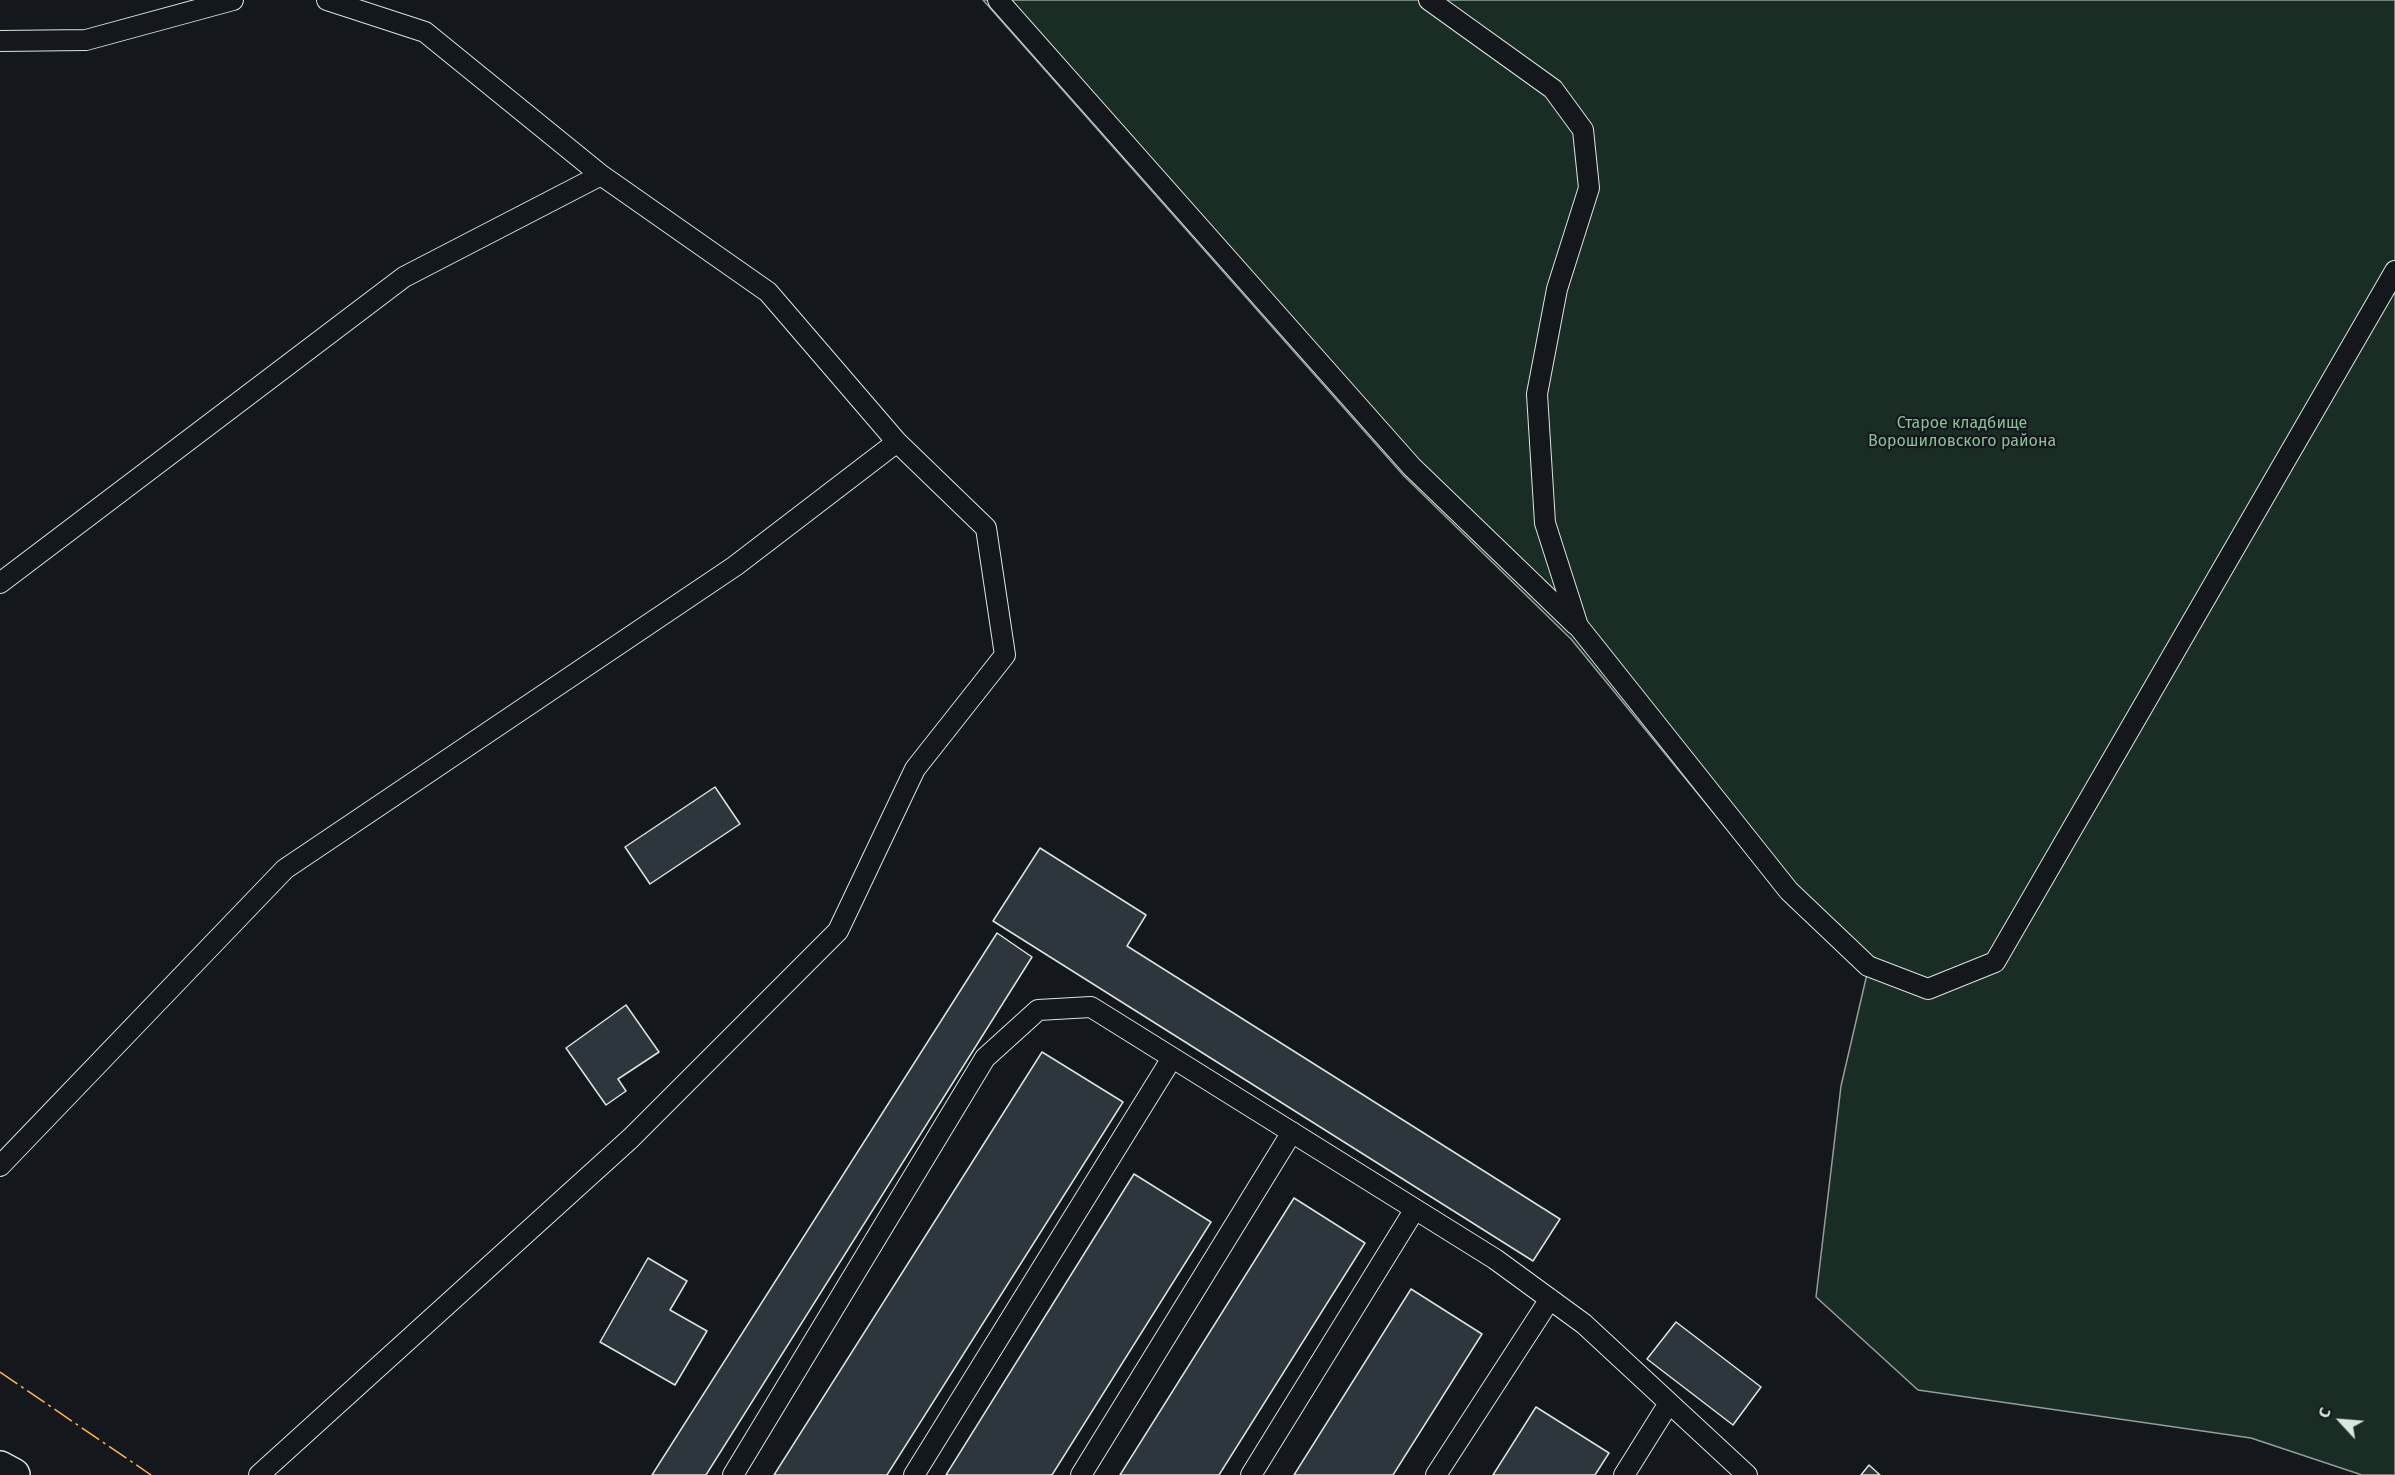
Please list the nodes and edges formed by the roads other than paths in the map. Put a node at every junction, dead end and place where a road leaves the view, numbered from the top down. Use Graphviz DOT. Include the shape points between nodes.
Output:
graph roads {
  1 [pos="233,0"];
  2 [pos="327,0"];
  3 [pos="998,0"];
  4 [pos="1429,0"];
  5 [pos="0,41"];
  6 [pos="601,175"];
  7 [pos="2395,271"];
  8 [pos="897,442"];
  9 [pos="0,583"];
  10 [pos="1578,626"];
  11 [pos="1172,1058"];
  12 [pos="1292,1132"];
  13 [pos="0,1166"];
  14 [pos="1415,1209"];
  15 [pos="1550,1299"];
  16 [pos="1669,1404"];
  17 [pos="0,1468"];
  18 [pos="14,1475"];
  19 [pos="259,1475"];
  20 [pos="733,1475"];
  21 [pos="914,1475"];
  22 [pos="1081,1475"];
  23 [pos="1251,1475"];
  24 [pos="1436,1475"];
  25 [pos="1624,1475"];
  26 [pos="1746,1475"];
  1 -- 5 [label="lane" via="86,39"];
  2 -- 6 [label="lane" via="425,32"];
  3 -- 10 [label="lane" via="1412,467"];
  4 -- 10 [label="lane" via="1553,89 1583,130 1588,188 1557,289 1537,394 1545,523"];
  6 -- 8 [label="lane" via="768,292"];
  6 -- 9 [label="lane" via="404,277"];
  7 -- 10 [label="lane" via="1995,962 1928,989 1868,966 1789,891"];
  8 -- 13 [label="lane" via="735,566 285,869"];
  8 -- 19 [label="lane" via="986,528 1005,655 915,769 838,932 631,1138"];
  11 -- 12 [label="lane"];
  11 -- 20 [label="lane" via="1091,1007 1038,1010 985,1058"];
  11 -- 21 [label="lane"];
  12 -- 14 [label="lane"];
  12 -- 22 [label="lane"];
  14 -- 15 [label="lane"];
  14 -- 23 [label="lane"];
  15 -- 16 [label="lane" via="1584,1324"];
  15 -- 24 [label="lane"];
  16 -- 25 [label="lane"];
  16 -- 26 [label="lane"];
  17 -- 18 [label="street"];
}
